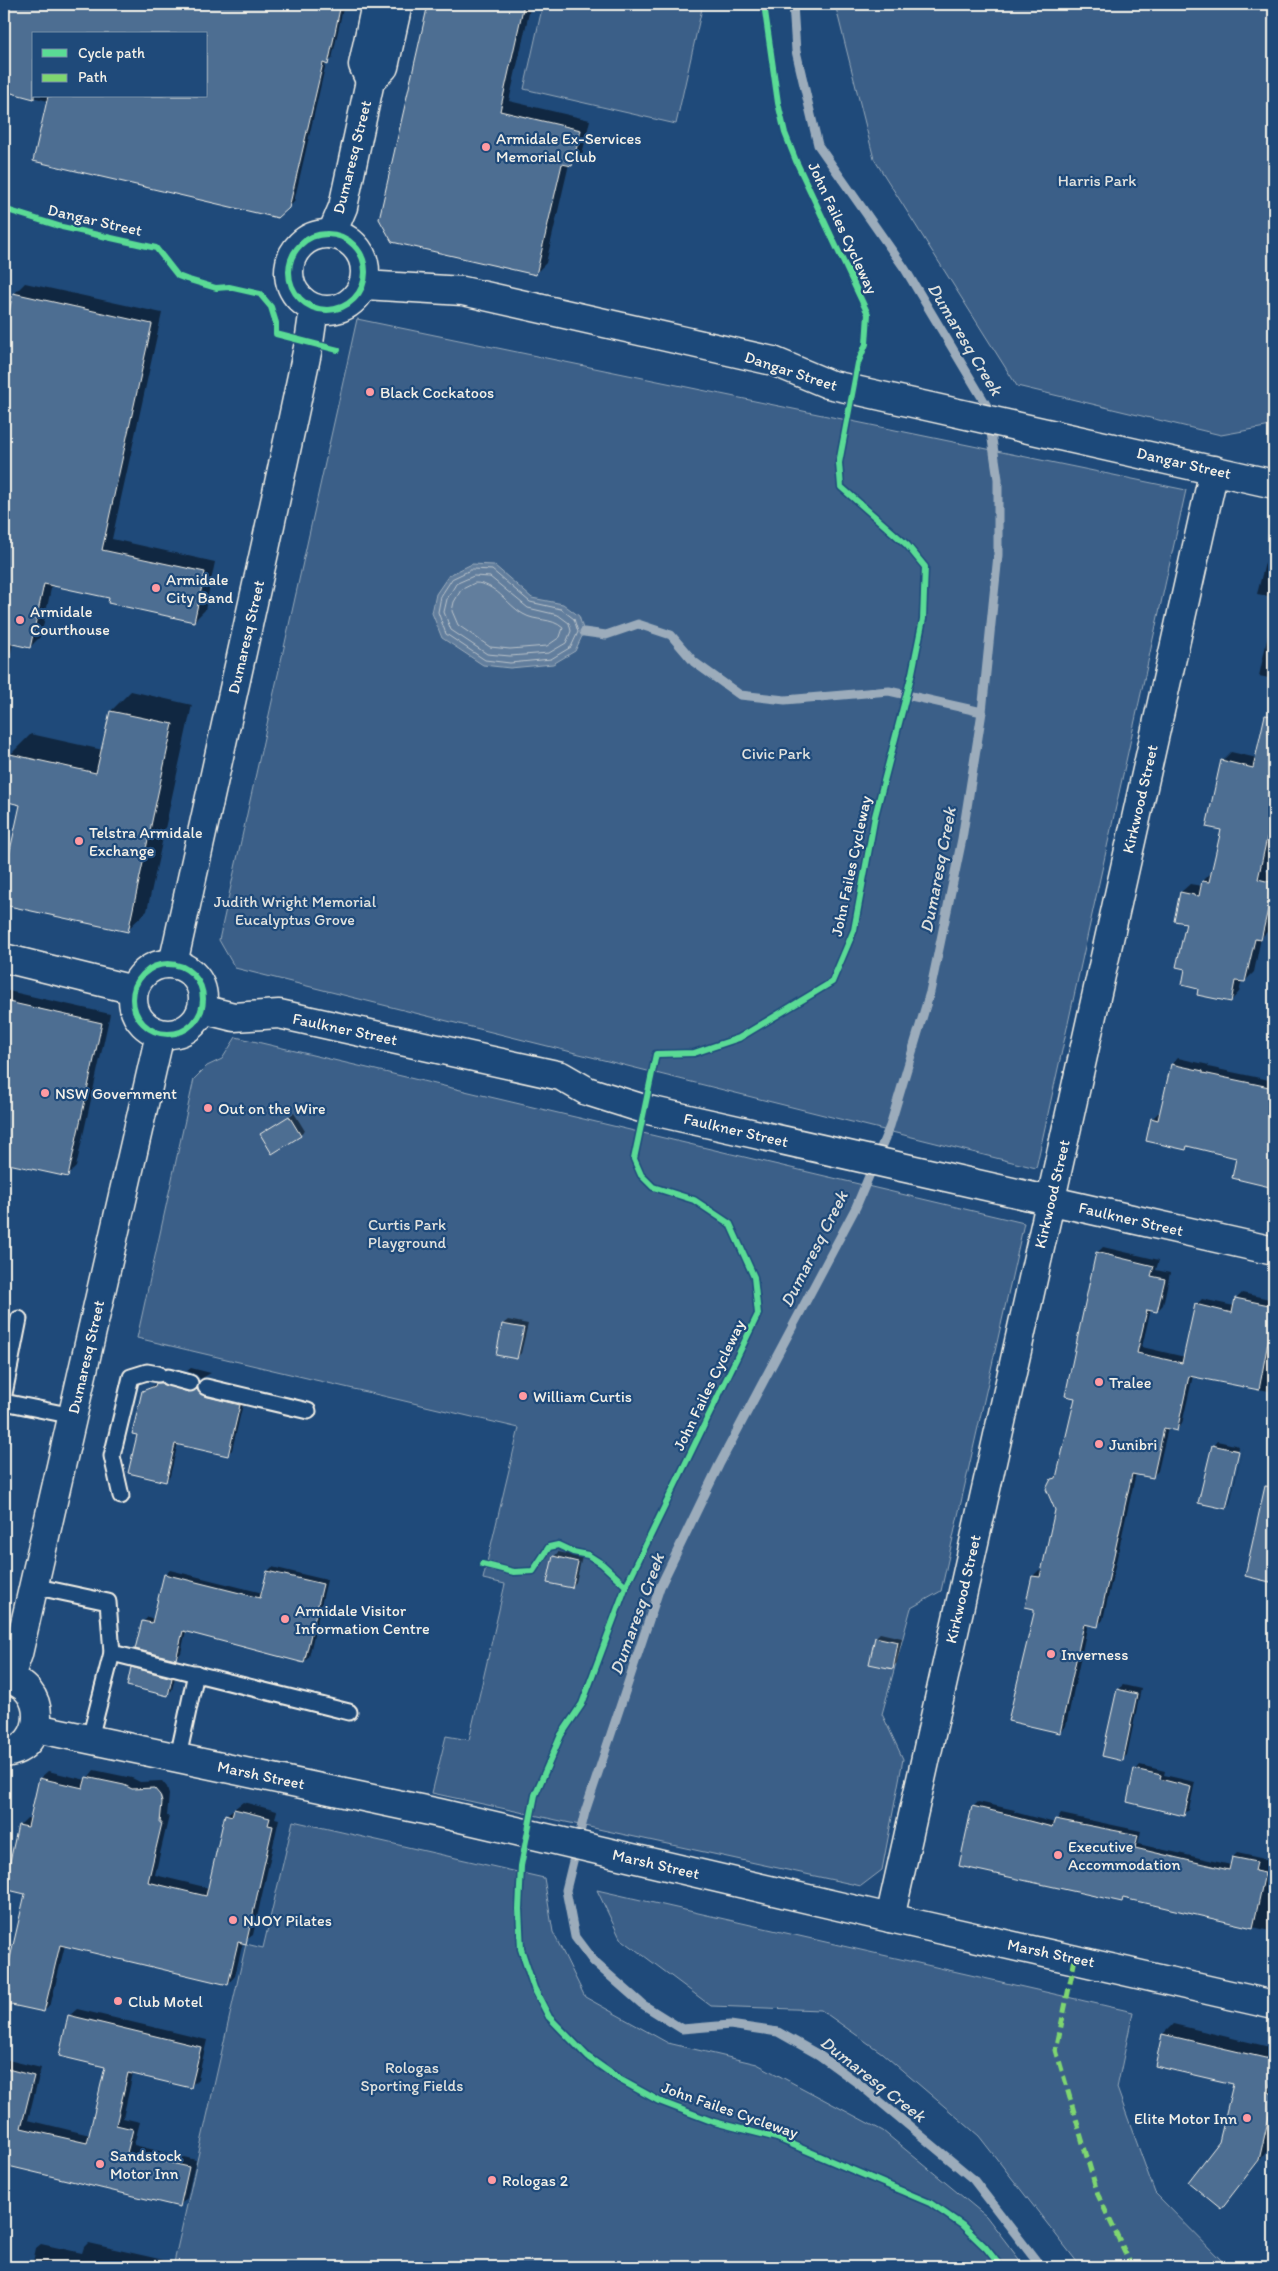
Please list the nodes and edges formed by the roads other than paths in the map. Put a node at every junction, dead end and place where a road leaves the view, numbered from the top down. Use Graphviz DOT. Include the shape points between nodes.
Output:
graph roads {
  1 [pos="376,4"];
  2 [pos="398,4"];
  3 [pos="370,81"];
  4 [pos="332,233"];
  5 [pos="364,285"];
  6 [pos="314,308"];
  7 [pos="1214,470"];
  8 [pos="1274,484"];
  9 [pos="4,958"];
  10 [pos="173,964"];
  11 [pos="134,990"];
  12 [pos="202,1009"];
  13 [pos="160,1034"];
  14 [pos="1050,1200"];
  15 [pos="1274,1251"];
  16 [pos="19,1319"];
  17 [pos="190,1382"];
  18 [pos="206,1387"];
  19 [pos="4,1394"];
  20 [pos="4,1402"];
  21 [pos="308,1411"];
  22 [pos="73,1416"];
  23 [pos="120,1496"];
  24 [pos="33,1586"];
  25 [pos="112,1654"];
  26 [pos="196,1673"];
  27 [pos="6,1679"];
  28 [pos="348,1712"];
  29 [pos="36,1728"];
  30 [pos="90,1738"];
  31 [pos="4,1753"];
  32 [pos="178,1757"];
  33 [pos="890,1918"];
  34 [pos="1274,2004"];
  1 -- 3 [label="street, Dumaresq Street" via="363,65"];
  2 -- 3 [label="street, Dumaresq Street" via="384,67"];
  3 -- 4 [label="street, Dumaresq Street" via="343,206"];
  4 -- 5 [label="street" via="349,240 361,252 367,267"];
  4 -- 6 [label="street" via="318,234 306,240 296,249 290,262 293,290 301,301"];
  5 -- 6 [label="street" via="356,298 344,307"];
  5 -- 7 [label="street, Dangar Street" via="463,291 773,361 818,382"];
  6 -- 10 [label="street, Dumaresq Street" via="266,544"];
  7 -- 8 [label="street, Dangar Street"];
  7 -- 14 [label="street, Kirkwood Street"];
  9 -- 11 [label="street"];
  10 -- 11 [label="street" via="150,968 141,976"];
  10 -- 12 [label="street" via="198,980 203,994"];
  11 -- 13 [label="street" via="132,1004 137,1018 146,1028"];
  12 -- 13 [label="street" via="186,1030"];
  12 -- 14 [label="street, Faulkner Street" via="234,1016 279,1014 561,1076 587,1091 644,1109"];
  13 -- 22 [label="street, Dumaresq Street"];
  14 -- 15 [label="street, Faulkner Street"];
  14 -- 33 [label="street, Kirkwood Street"];
  16 -- 19 [label="lane"];
  17 -- 23 [label="lane" via="147,1372 131,1377 112,1456"];
  18 -- 21 [label="lane"];
  20 -- 22 [label="lane"];
  22 -- 24 [label="street, Dumaresq Street"];
  24 -- 25 [label="lane" via="108,1602"];
  24 -- 27 [label="street, Dumaresq Street" via="18,1654"];
  25 -- 26 [label="lane"];
  25 -- 30 [label="lane"];
  26 -- 28 [label="lane"];
  26 -- 32 [label="lane"];
  27 -- 29 [label="street" via="21,1684 33,1698 38,1716"];
  29 -- 30 [label="street, Marsh Street"];
  29 -- 31 [label="street" via="25,1745"];
  30 -- 32 [label="street, Marsh Street"];
  32 -- 33 [label="street, Marsh Street" via="439,1813"];
  33 -- 34 [label="street, Marsh Street"];
}
